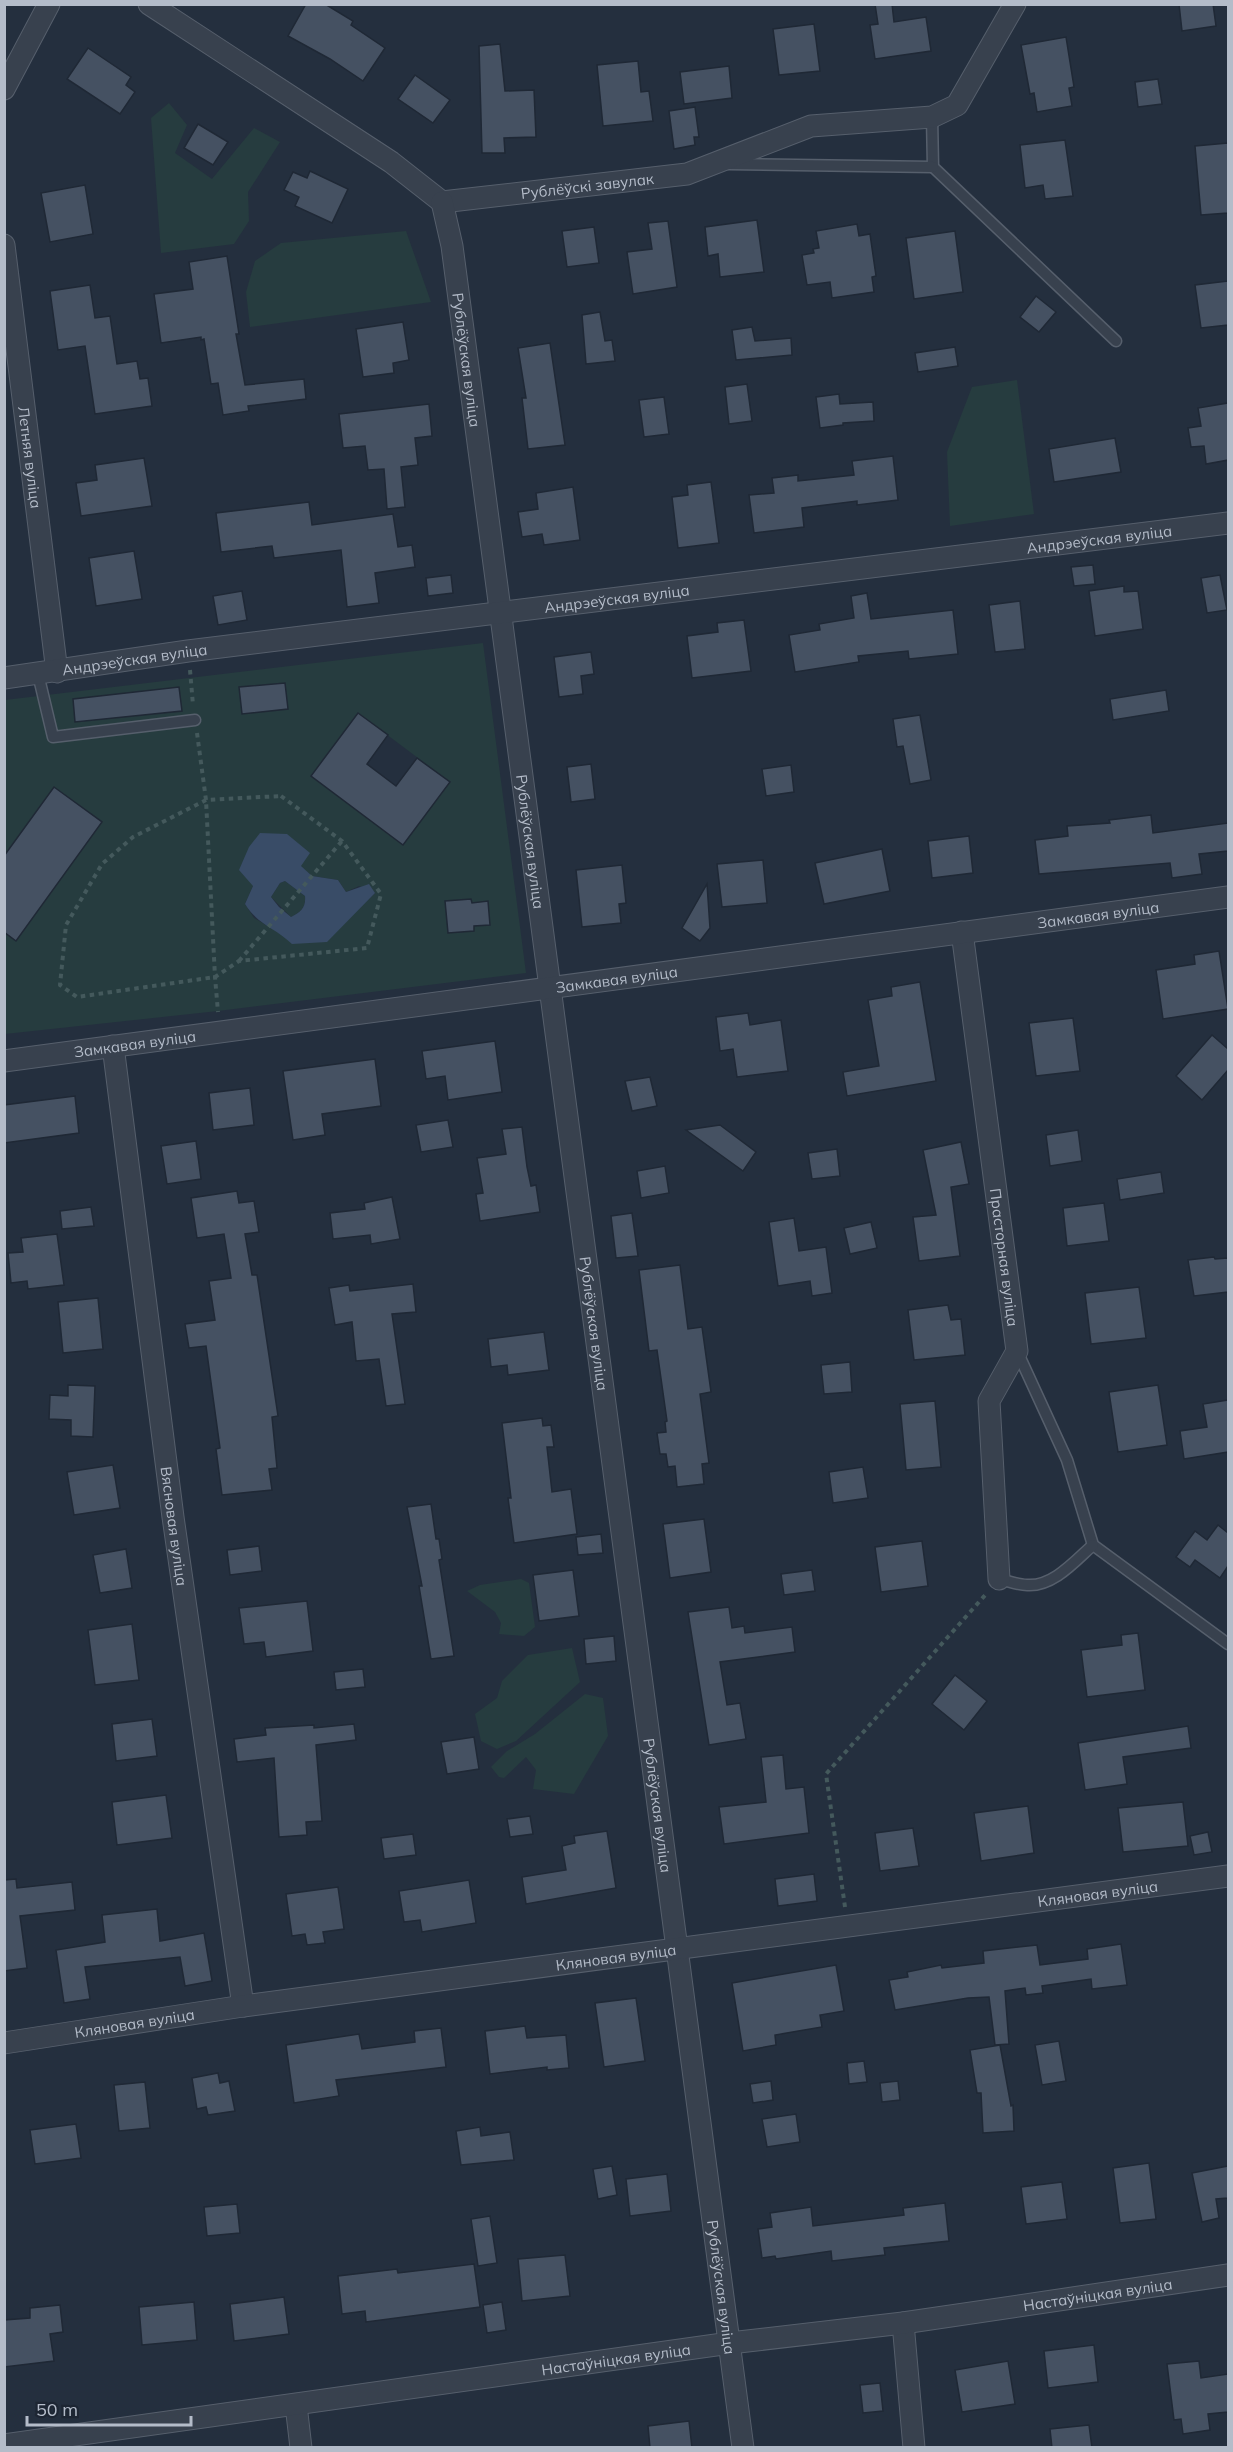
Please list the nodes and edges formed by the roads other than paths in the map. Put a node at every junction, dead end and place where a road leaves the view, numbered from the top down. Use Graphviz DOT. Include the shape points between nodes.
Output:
graph roads {
  1 [pos="49,4"];
  2 [pos="149,4"];
  3 [pos="1015,4"];
  4 [pos="4,89"];
  5 [pos="932,117"];
  6 [pos="715,164"];
  7 [pos="933,167"];
  8 [pos="442,202"];
  9 [pos="4,245"];
  10 [pos="1116,341"];
  11 [pos="1228,523"];
  12 [pos="500,613"];
  13 [pos="48,673"];
  14 [pos="4,678"];
  15 [pos="195,720"];
  16 [pos="1228,897"];
  17 [pos="962,932"];
  18 [pos="551,988"];
  19 [pos="113,1046"];
  20 [pos="4,1061"];
  21 [pos="1017,1351"];
  22 [pos="1093,1545"];
  23 [pos="999,1579"];
  24 [pos="1228,1644"];
  25 [pos="1228,1876"];
  26 [pos="676,1949"];
  27 [pos="243,2006"];
  28 [pos="4,2043"];
  29 [pos="1228,2275"];
  30 [pos="903,2323"];
  31 [pos="730,2343"];
  32 [pos="296,2405"];
  33 [pos="4,2445"];
  34 [pos="301,2448"];
  35 [pos="743,2448"];
  36 [pos="914,2448"];
  1 -- 4 [label="street"];
  2 -- 8 [label="street" via="392,162"];
  3 -- 5 [label="street, Рублёўскі завулак" via="957,105"];
  5 -- 6 [label="street, Рублёўскі завулак" via="811,126"];
  5 -- 7 [label="lane"];
  6 -- 7 [label="lane"];
  6 -- 8 [label="street, Рублёўскі завулак" via="687,174"];
  7 -- 10 [label="lane"];
  8 -- 12 [label="street, Рублёўская вуліца" via="452,246"];
  9 -- 13 [label="street, Летняя вуліца"];
  11 -- 12 [label="street, Андрэеўская вуліца"];
  12 -- 13 [label="street, Андрэеўская вуліца" via="189,651"];
  12 -- 18 [label="street, Рублёўская вуліца"];
  13 -- 14 [label="street, Андрэеўская вуліца"];
  13 -- 15 [label="lane" via="53,737"];
  16 -- 17 [label="street, Замкавая вуліца"];
  17 -- 18 [label="street, Замкавая вуліца"];
  17 -- 21 [label="street, Прасторная вуліца"];
  18 -- 19 [label="street, Замкавая вуліца"];
  18 -- 26 [label="street, Рублёўская вуліца"];
  19 -- 20 [label="street, Замкавая вуліца"];
  19 -- 27 [label="street, Вясновая вуліца" via="173,1516"];
  21 -- 22 [label="lane" via="1067,1460"];
  21 -- 23 [label="street" via="989,1401"];
  22 -- 23 [label="lane" via="1060,1574 1041,1584 1027,1586"];
  22 -- 24 [label="lane"];
  25 -- 26 [label="street, Кляновая вуліца"];
  26 -- 27 [label="street, Кляновая вуліца"];
  26 -- 31 [label="street, Рублёўская вуліца"];
  27 -- 28 [label="street, Кляновая вуліца"];
  29 -- 30 [label="street, Настаўніцкая вуліца"];
  30 -- 31 [label="street, Настаўніцкая вуліца"];
  30 -- 36 [label="street"];
  31 -- 32 [label="street, Настаўніцкая вуліца"];
  31 -- 35 [label="street, Рублёўская вуліца"];
  32 -- 33 [label="street, Настаўніцкая вуліца"];
  32 -- 34 [label="street"];
}
